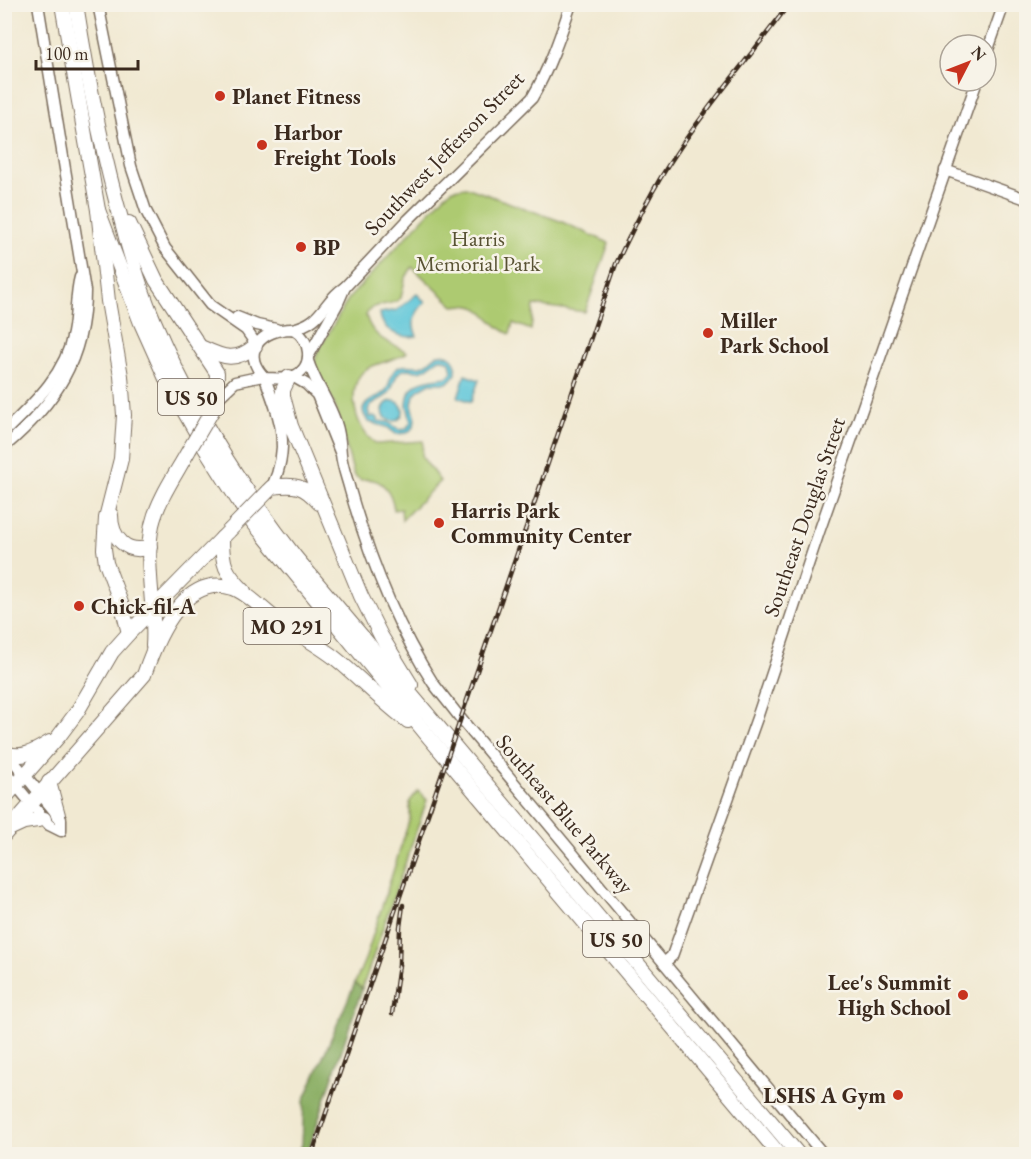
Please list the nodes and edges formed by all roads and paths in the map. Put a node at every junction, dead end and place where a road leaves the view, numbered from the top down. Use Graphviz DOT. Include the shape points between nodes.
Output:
graph roads {
  1 [pos="38,4"];
  2 [pos="62,4"];
  3 [pos="76,4"];
  4 [pos="98,4"];
  5 [pos="571,4"];
  6 [pos="1004,4"];
  7 [pos="994,33"];
  8 [pos="973,93"];
  9 [pos="945,170"];
  10 [pos="107,171"];
  11 [pos="1026,198"];
  12 [pos="98,210"];
  13 [pos="345,287"];
  14 [pos="200,292"];
  15 [pos="292,329"];
  16 [pos="277,330"];
  17 [pos="256,345"];
  18 [pos="201,348"];
  19 [pos="308,358"];
  20 [pos="264,377"];
  21 [pos="291,377"];
  22 [pos="53,388"];
  23 [pos="214,406"];
  24 [pos="4,432"];
  25 [pos="4,447"];
  26 [pos="341,455"];
  27 [pos="270,490"];
  28 [pos="110,498"];
  29 [pos="327,514"];
  30 [pos="225,535"];
  31 [pos="150,547"];
  32 [pos="254,601"];
  33 [pos="152,609"];
  34 [pos="129,633"];
  35 [pos="152,651"];
  36 [pos="431,731"];
  37 [pos="59,736"];
  38 [pos="6,752"];
  39 [pos="4,771"];
  40 [pos="21,781"];
  41 [pos="40,793"];
  42 [pos="4,800"];
  43 [pos="51,817"];
  44 [pos="7,832"];
  45 [pos="664,963"];
  46 [pos="779,1154"];
  47 [pos="800,1154"];
  48 [pos="823,1155"];
  1 -- 22 [label="street" via="81,273 73,335"];
  2 -- 12 [label="highway, US 50"];
  3 -- 10 [label="highway, US 50"];
  4 -- 14 [label="street" via="138,190 165,248"];
  5 -- 13 [label="street, Southwest Jefferson Street" via="532,98"];
  6 -- 7 [label="street"];
  8 -- 9 [label="street, Southeast Douglas Street"];
  9 -- 11 [label="street"];
  9 -- 45 [label="street, Southeast Douglas Street" via="757,718 672,956"];
  10 -- 18 [label="highway" via="143,256"];
  10 -- 36 [label="highway, US 50" via="153,320 213,438 258,510"];
  12 -- 28 [label="highway" via="124,415 121,459"];
  12 -- 36 [label="highway, US 50" via="167,381 248,516"];
  13 -- 15 [label="street, Southwest Jefferson Street" via="329,300 316,319"];
  13 -- 19 [label="street, Southwest Jefferson Street"];
  14 -- 16 [label="street" via="240,319"];
  14 -- 17 [label="street" via="210,305 246,330"];
  15 -- 16 [label="street"];
  15 -- 19 [label="street" via="305,340"];
  16 -- 17 [label="street" via="262,337"];
  17 -- 18 [label="highway" via="244,355 231,357"];
  17 -- 20 [label="street" via="255,360"];
  18 -- 23 [label="highway" via="217,373"];
  19 -- 21 [label="street" via="299,373"];
  19 -- 26 [label="street" via="314,379 334,415 341,437"];
  20 -- 21 [label="street"];
  20 -- 23 [label="street" via="235,382"];
  20 -- 27 [label="street" via="284,444 281,465"];
  21 -- 26 [label="street" via="317,395"];
  21 -- 29 [label="highway" via="283,390 284,405"];
  22 -- 24 [label="street"];
  22 -- 25 [label="street" via="30,424"];
  23 -- 31 [label="highway, bridge" via="158,507"];
  26 -- 45 [label="street, Southeast Blue Parkway" via="366,542 400,623 434,684"];
  27 -- 29 [label="highway, MO 291" via="291,485 309,491"];
  27 -- 30 [label="highway, bridge"];
  28 -- 31 [label="highway" via="111,524 120,542 135,549"];
  28 -- 34 [label="highway" via="104,532 106,563"];
  29 -- 36 [label="highway, MO 291" via="361,596"];
  30 -- 32 [label="highway, MO 291" via="225,568"];
  30 -- 33 [label="highway"];
  31 -- 33 [label="highway"];
  32 -- 35 [label="highway, MO 291" via="235,589 219,585 194,593 179,605"];
  32 -- 36 [label="highway, MO 291" via="334,658 390,707"];
  33 -- 34 [label="highway"];
  33 -- 35 [label="highway"];
  34 -- 37 [label="highway" via="102,667"];
  35 -- 41 [label="highway, MO 291" via="144,675"];
  36 -- 46 [label="highway, US 50"];
  36 -- 47 [label="highway, US 50"];
  37 -- 38 [label="highway" via="26,754 15,756"];
  37 -- 40 [label="highway"];
  38 -- 40 [label="street"];
  39 -- 40 [label="street"];
  40 -- 41 [label="street"];
  40 -- 42 [label="highway"];
  41 -- 43 [label="highway"];
  41 -- 43 [label="street"];
  41 -- 44 [label="highway, MO 291"];
  43 -- 44 [label="highway" via="24,822"];
  45 -- 48 [label="street, Southeast Blue Parkway"];
}
